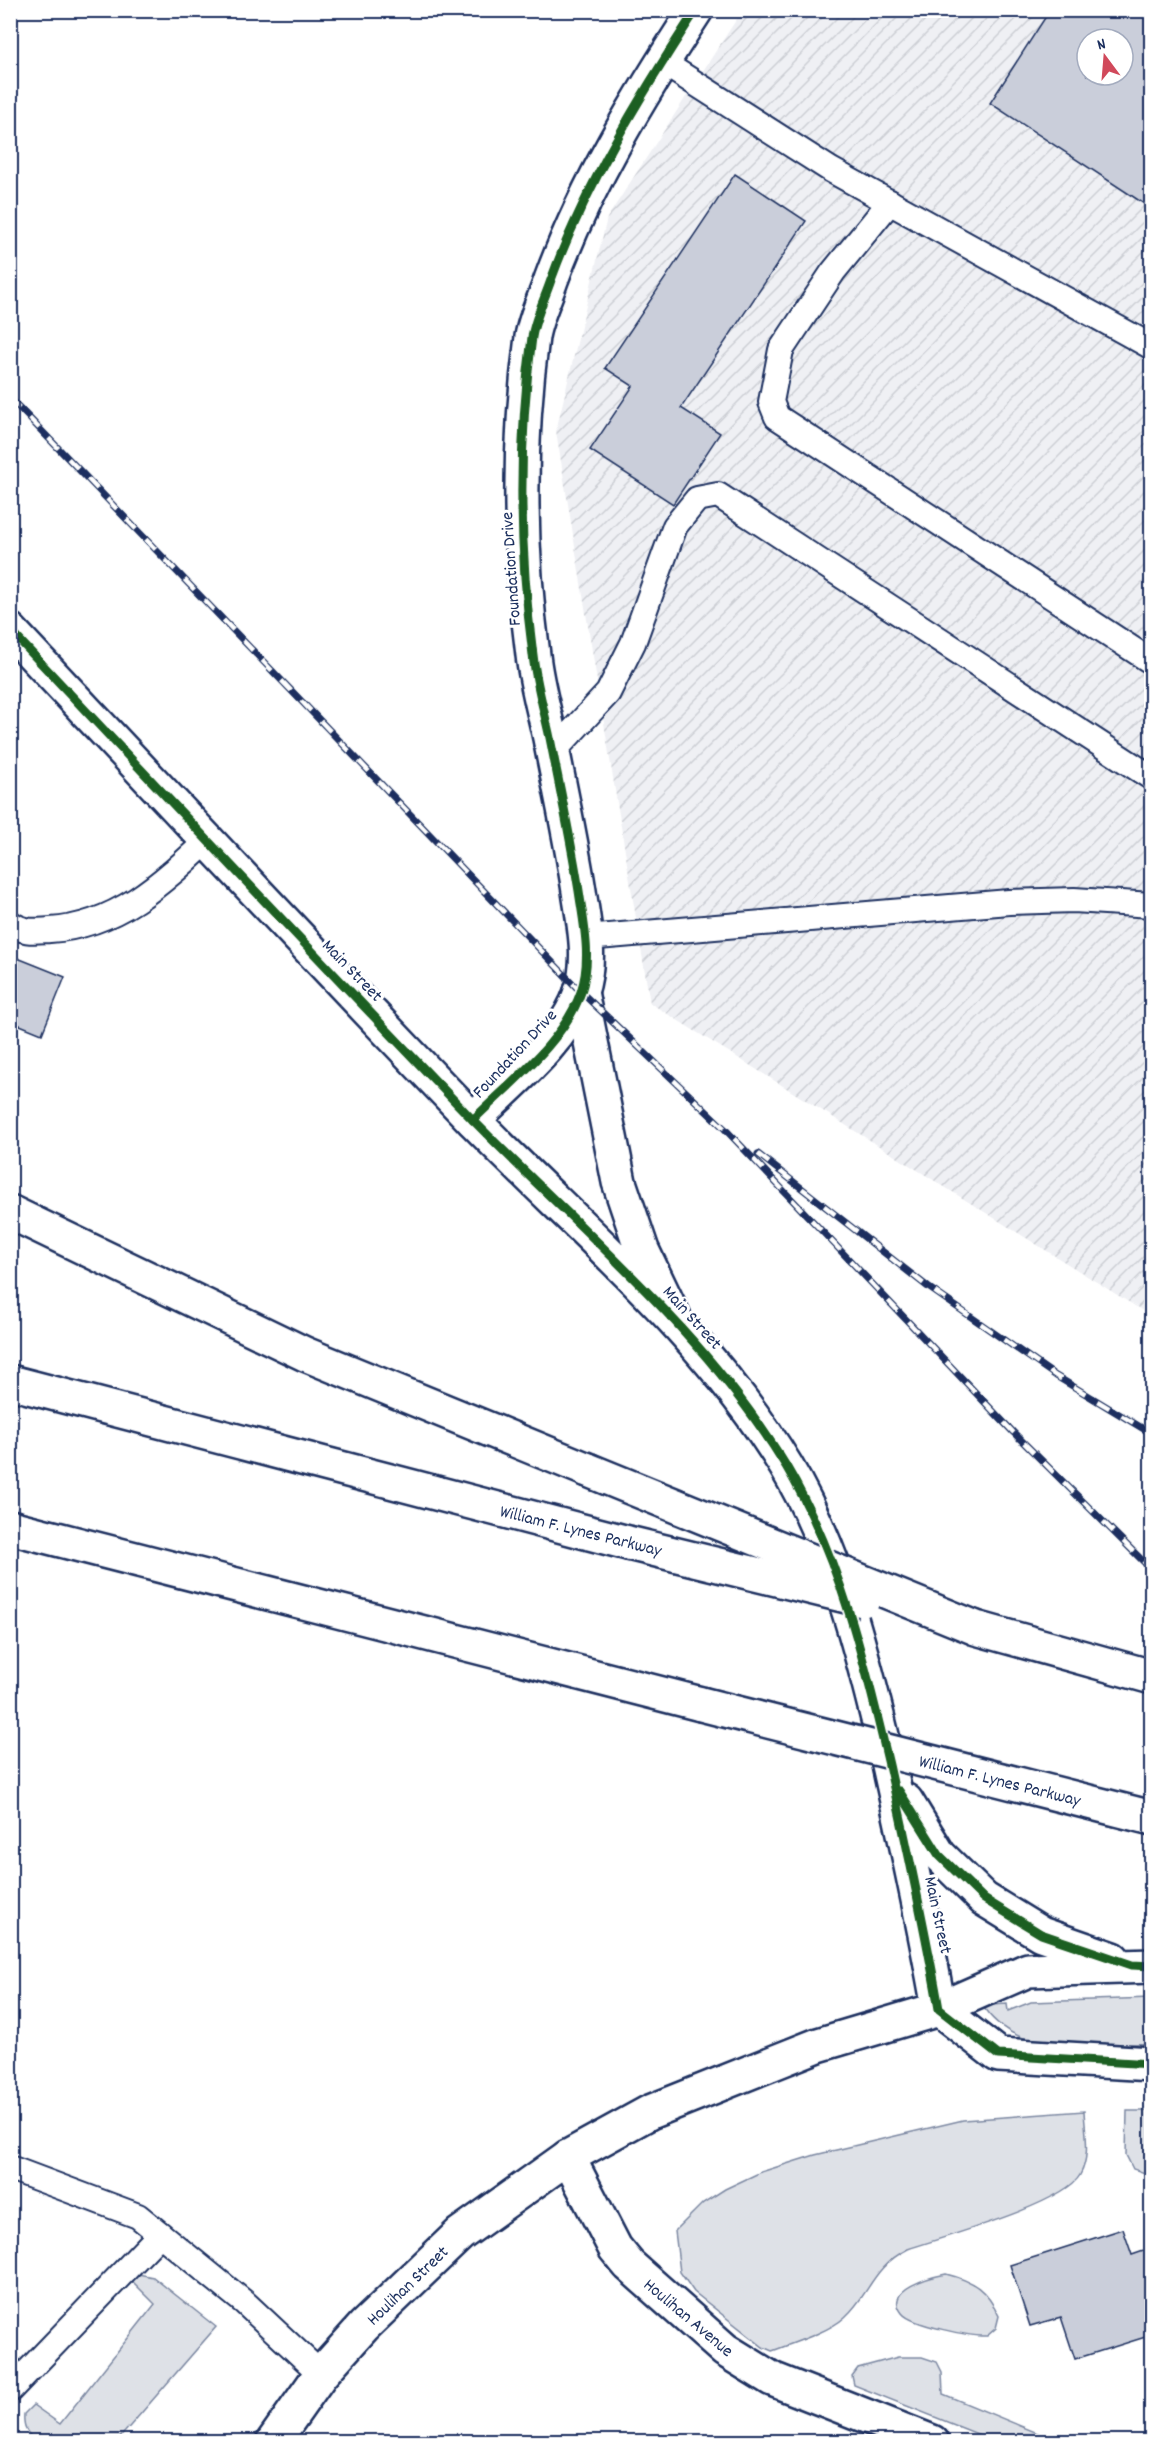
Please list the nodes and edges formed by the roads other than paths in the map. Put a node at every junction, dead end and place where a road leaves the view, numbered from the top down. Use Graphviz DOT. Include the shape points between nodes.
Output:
graph roads {
  1 [pos="696,10"];
  2 [pos="662,62"];
  3 [pos="890,202"];
  4 [pos="1152,347"];
  5 [pos="10,630"];
  6 [pos="1152,662"];
  7 [pos="553,752"];
  8 [pos="1152,778"];
  9 [pos="207,840"];
  10 [pos="1152,905"];
  11 [pos="10,924"];
  12 [pos="586,938"];
  13 [pos="581,992"];
  14 [pos="473,1120"];
  15 [pos="10,1212"];
  16 [pos="675,1318"];
  17 [pos="10,1382"];
  18 [pos="10,1527"];
  19 [pos="976,1628"];
  20 [pos="1152,1677"];
  21 [pos="892,1780"];
  22 [pos="1152,1818"];
  23 [pos="1142,1965"];
  24 [pos="939,2009"];
  25 [pos="1152,2064"];
  26 [pos="568,2157"];
  27 [pos="10,2168"];
  28 [pos="160,2234"];
  29 [pos="321,2374"];
  30 [pos="10,2390"];
  31 [pos="273,2442"];
  32 [pos="932,2442"];
  1 -- 2 [label="main road, Foundation Drive"];
  2 -- 3 [label="lane" via="831,170"];
  2 -- 7 [label="main road, Foundation Drive" via="599,169 560,256 532,333 523,444 522,542 533,657"];
  3 -- 4 [label="lane"];
  3 -- 6 [label="lane" via="833,272 781,350 771,402 777,417"];
  5 -- 9 [label="main road, Main Street"];
  7 -- 8 [label="lane" via="608,693 633,643 675,526 697,499 718,495"];
  7 -- 12 [label="main road, Foundation Drive"];
  9 -- 11 [label="lane" via="139,900 76,928 24,932"];
  9 -- 14 [label="main road, Main Street"];
  10 -- 12 [label="lane" via="1074,900 1009,902"];
  12 -- 13 [label="main road, Foundation Drive" via="587,967"];
  13 -- 14 [label="main road, Foundation Drive" via="558,1035"];
  13 -- 16 [label="main road" via="619,1182 642,1250"];
  14 -- 16 [label="main road, Main Street"];
  15 -- 19 [label="main road, bridge" via="305,1354"];
  16 -- 21 [label="main road, Main Street" via="741,1398 788,1468 830,1554 869,1679"];
  17 -- 19 [label="main road, William F. Lynes Parkway, bridge" via="628,1543"];
  18 -- 22 [label="main road, William F. Lynes Parkway, bridge"];
  19 -- 20 [label="main road, William F. Lynes Parkway"];
  21 -- 23 [label="main road" via="939,1855 984,1899 1041,1934"];
  21 -- 24 [label="main road, Main Street"];
  23 -- 24 [label="main road" via="1028,1970"];
  24 -- 25 [label="main road" via="998,2055"];
  24 -- 26 [label="main road, Houlihan Street" via="818,2045 757,2068 650,2112"];
  26 -- 29 [label="main road, Houlihan Street" via="460,2234 364,2326"];
  26 -- 32 [label="main road, Houlihan Avenue" via="615,2248 724,2350 772,2379"];
  27 -- 28 [label="lane" via="138,2216"];
  28 -- 29 [label="lane" via="245,2303"];
  28 -- 30 [label="lane"];
  29 -- 31 [label="main road, Houlihan Street"];
}
